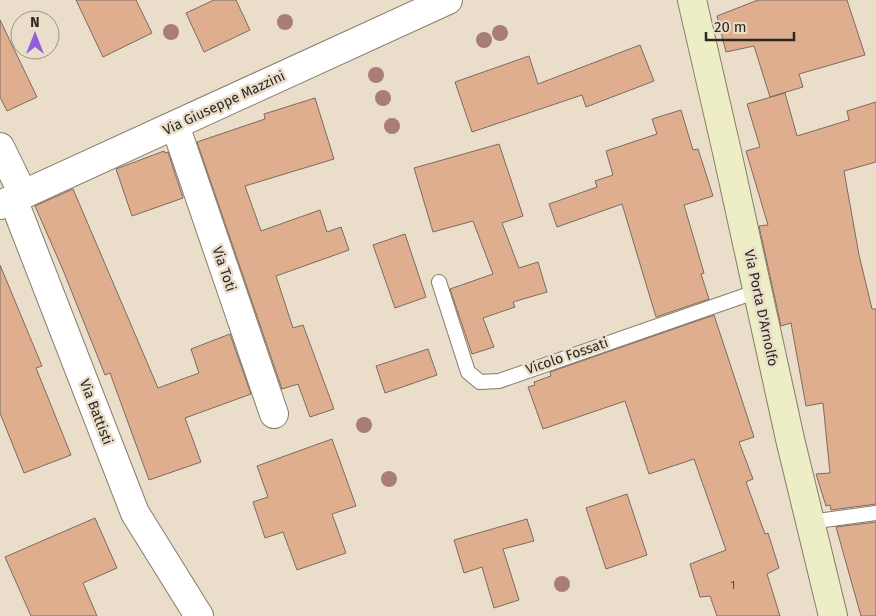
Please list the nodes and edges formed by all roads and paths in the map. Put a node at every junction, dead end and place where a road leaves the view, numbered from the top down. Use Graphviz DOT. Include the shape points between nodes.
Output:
graph roads {
  1 [pos="448,0"];
  2 [pos="692,0"];
  3 [pos="175,125"];
  4 [pos="0,147"];
  5 [pos="12,200"];
  6 [pos="439,282"];
  7 [pos="758,291"];
  8 [pos="274,414"];
  9 [pos="876,513"];
  10 [pos="810,522"];
  11 [pos="199,616"];
  12 [pos="833,616"];
  1 -- 3 [label="street, Via Giuseppe Mazzini"];
  2 -- 7 [label="main road, Via Porta D'Arnolfo"];
  3 -- 5 [label="street, Via Giuseppe Mazzini"];
  3 -- 8 [label="street, Via Toti"];
  4 -- 5 [label="street, Via Battisti"];
  5 -- 11 [label="street, Via Battisti" via="135,513"];
  6 -- 7 [label="lane, Vicolo Fossati" via="468,372 480,382 499,381"];
  7 -- 10 [label="main road, Via Porta D'Arnolfo"];
  9 -- 10 [label="lane"];
  10 -- 12 [label="main road, Via Porta D'Arnolfo"];
}
